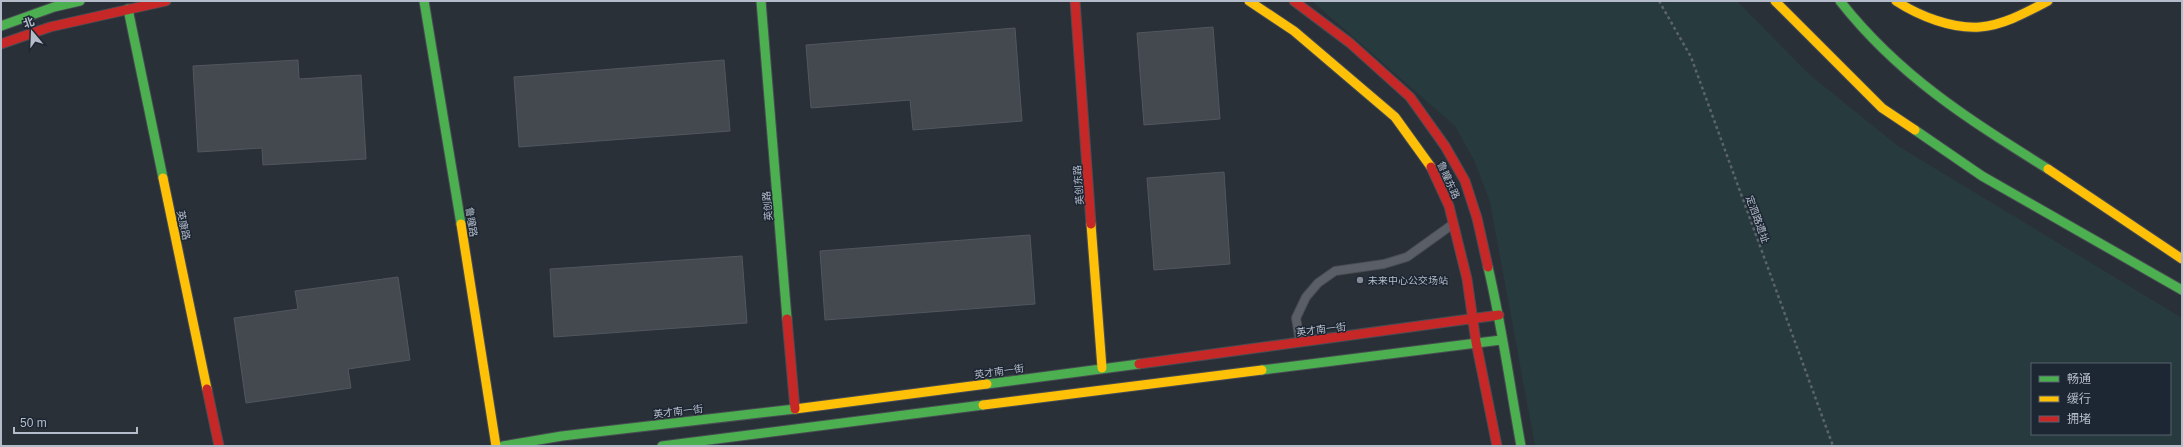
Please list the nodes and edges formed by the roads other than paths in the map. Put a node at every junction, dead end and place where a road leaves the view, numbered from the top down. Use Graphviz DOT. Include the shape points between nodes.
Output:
graph roads {
  1 [pos="80,1"];
  2 [pos="166,1"];
  3 [pos="424,1"];
  4 [pos="761,1"];
  5 [pos="1075,1"];
  6 [pos="1249,1"];
  7 [pos="1294,1"];
  8 [pos="1775,1"];
  9 [pos="1840,1"];
  10 [pos="1896,1"];
  11 [pos="2048,1"];
  12 [pos="128,9"];
  13 [pos="1,26"];
  14 [pos="1,44"];
  15 [pos="1453,224"];
  16 [pos="2182,259"];
  17 [pos="2182,290"];
  18 [pos="1499,315"];
  19 [pos="1473,320"];
  20 [pos="1501,340"];
  21 [pos="1476,342"];
  22 [pos="1300,343"];
  23 [pos="1102,368"];
  24 [pos="795,409"];
  25 [pos="219,446"];
  26 [pos="496,446"];
  27 [pos="502,446"];
  28 [pos="662,446"];
  29 [pos="1497,446"];
  30 [pos="1521,446"];
  1 -- 13 [label="main road" via="54,7"];
  2 -- 12 [label="main road"];
  3 -- 26 [label="main road, 鲁瞳路"];
  4 -- 24 [label="main road, 英创路"];
  5 -- 23 [label="main road, 英创东路"];
  6 -- 15 [label="main road, 鲁瞳东路" via="1294,31 1395,116 1435,174 1449,206"];
  7 -- 18 [label="main road, 鲁瞳东路" via="1350,43 1410,97 1445,146 1465,181 1477,218"];
  8 -- 17 [label="main road" via="1882,108 1982,176"];
  9 -- 16 [label="main road" via="1891,60 1946,104 2145,232"];
  10 -- 11 [label="main road" via="1905,8 1937,21 1979,27 2019,16"];
  12 -- 14 [label="main road" via="50,27"];
  12 -- 25 [label="main road, 英康路"];
  15 -- 19 [label="main road, 鲁瞳东路" via="1467,278"];
  15 -- 22 [label="lane" via="1408,257 1384,264 1335,271 1318,283 1306,297 1296,318"];
  18 -- 19 [label="main road, 英才南一街"];
  18 -- 20 [label="main road, 鲁瞳东路"];
  19 -- 21 [label="main road, 鲁瞳东路"];
  19 -- 22 [label="main road, 英才南一街"];
  20 -- 21 [label="main road"];
  20 -- 30 [label="main road, 鲁瞳东路"];
  21 -- 28 [label="main road"];
  21 -- 29 [label="main road, 鲁瞳东路"];
  22 -- 23 [label="main road, 英才南一街"];
  23 -- 24 [label="main road, 英才南一街"];
  24 -- 27 [label="main road, 英才南一街" via="562,436"];
}
